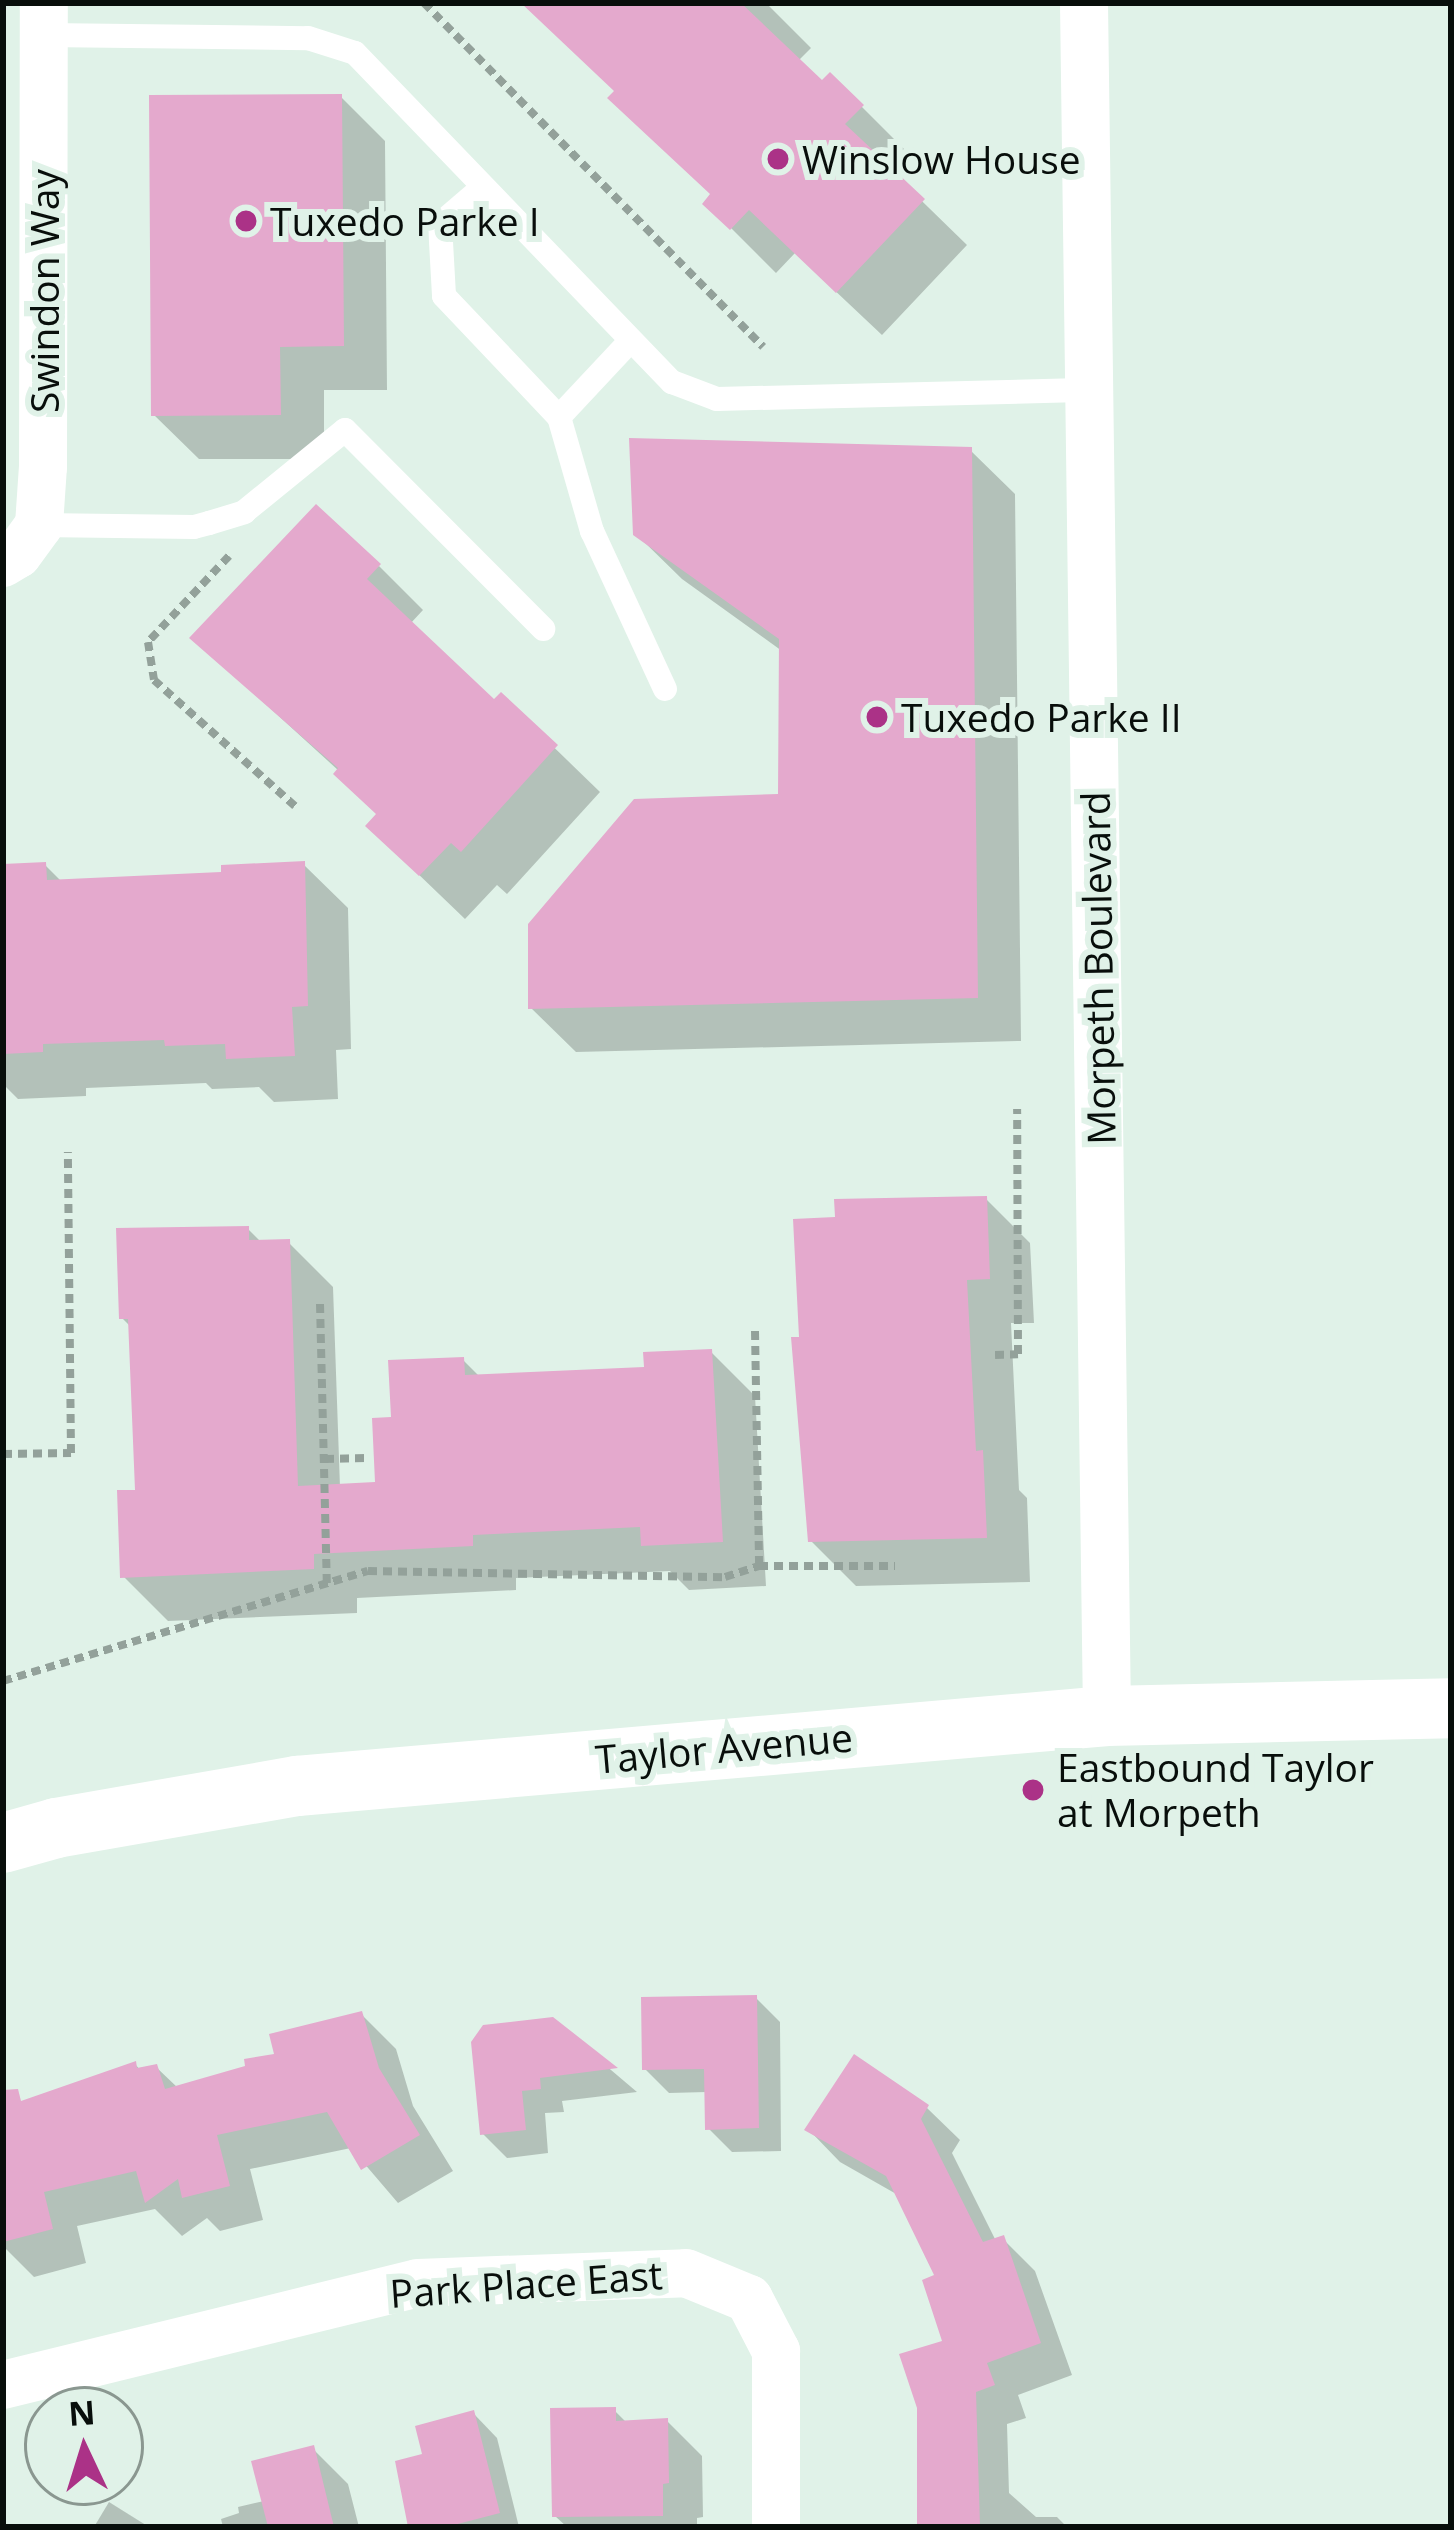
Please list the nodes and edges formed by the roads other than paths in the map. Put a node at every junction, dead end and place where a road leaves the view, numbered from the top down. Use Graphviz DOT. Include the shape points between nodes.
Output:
graph roads {
  1 [pos="1084,3"];
  2 [pos="44,19"];
  3 [pos="484,187"];
  4 [pos="631,340"];
  5 [pos="1090,390"];
  6 [pos="559,417"];
  7 [pos="39,525"];
  8 [pos="3,562"];
  9 [pos="543,628"];
  10 [pos="665,689"];
  11 [pos="1451,1708"];
  12 [pos="1107,1716"];
  13 [pos="3,1844"];
  14 [pos="3,2385"];
  15 [pos="776,2527"];
  1 -- 5 [label="street, Morpeth Boulevard"];
  2 -- 3 [label="lane" via="308,38 355,53"];
  2 -- 7 [label="street, Swindon Way"];
  3 -- 4 [label="lane"];
  3 -- 6 [label="lane" via="440,224 444,296"];
  4 -- 5 [label="lane" via="671,382 717,399"];
  4 -- 6 [label="lane"];
  5 -- 12 [label="street, Morpeth Boulevard"];
  6 -- 10 [label="lane" via="592,531"];
  7 -- 8 [label="street"];
  7 -- 9 [label="lane" via="194,527 244,512 345,430"];
  11 -- 12 [label="street, Taylor Avenue"];
  12 -- 13 [label="street, Taylor Avenue" via="298,1786"];
  14 -- 15 [label="street, Park Place East" via="418,2283 686,2272 748,2299 776,2351"];
}
